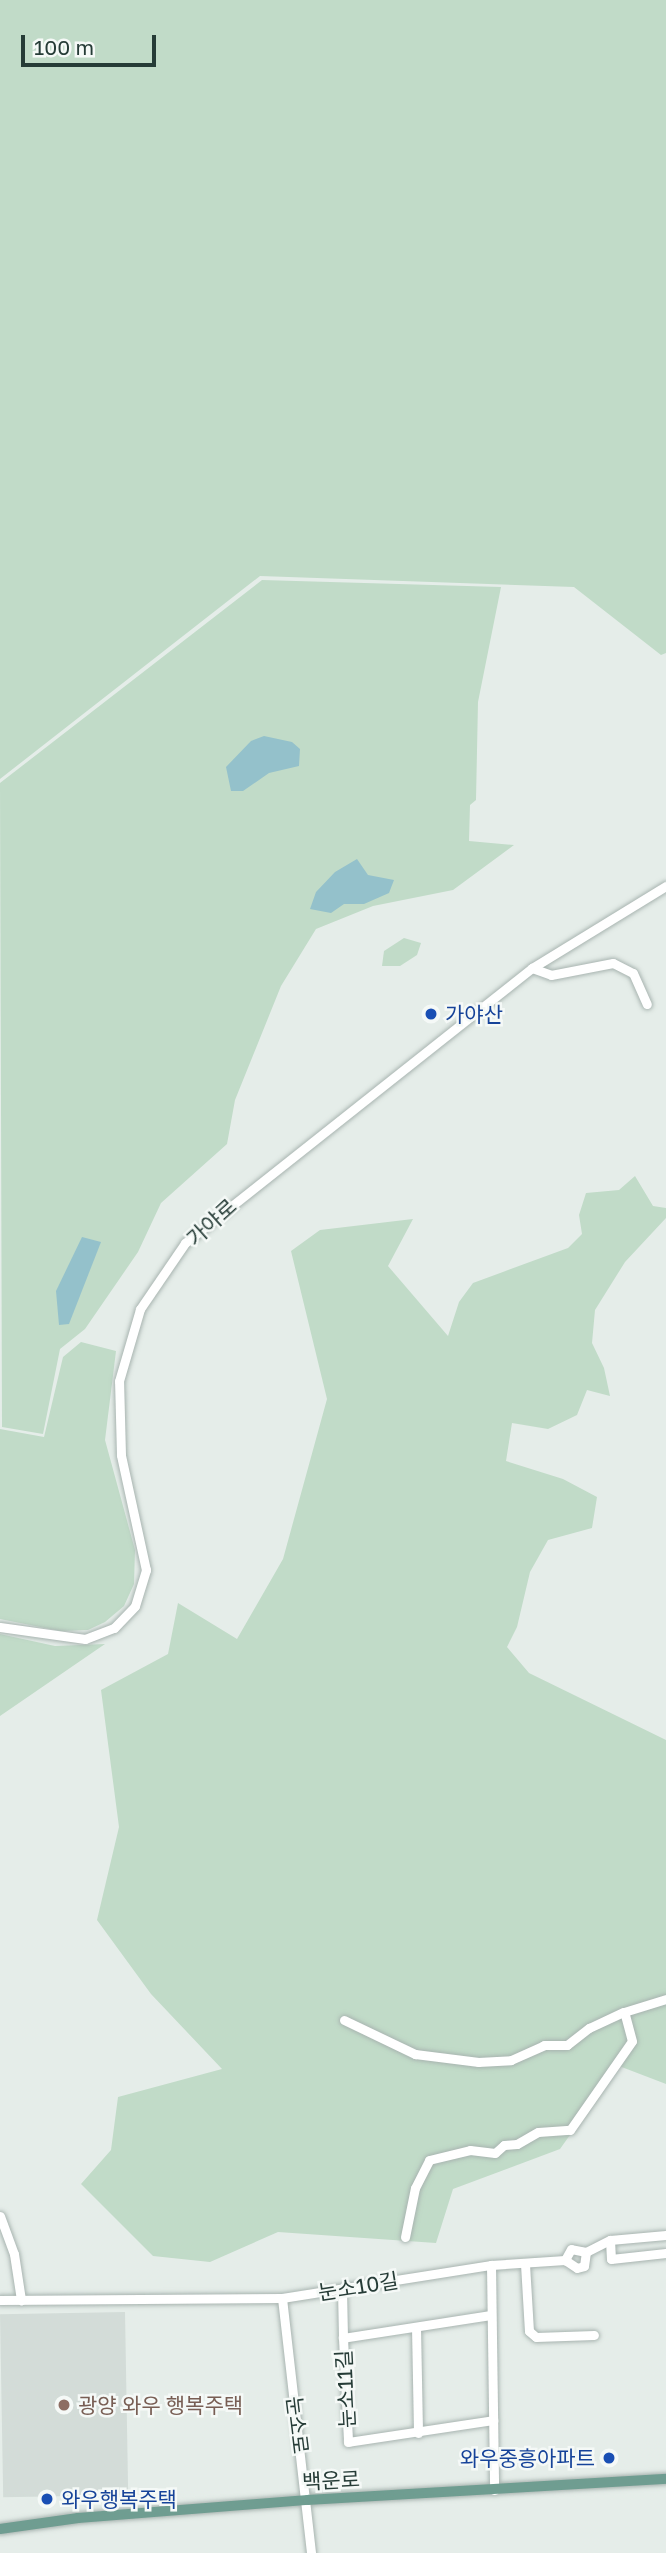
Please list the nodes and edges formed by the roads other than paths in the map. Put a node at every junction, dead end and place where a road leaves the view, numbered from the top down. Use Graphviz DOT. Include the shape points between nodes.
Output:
graph roads {
  1 [pos="666,886"];
  2 [pos="532,968"];
  3 [pos="647,1004"];
  4 [pos="0,1627"];
  5 [pos="666,1999"];
  6 [pos="624,2012"];
  7 [pos="344,2020"];
  8 [pos="0,2217"];
  9 [pos="666,2235"];
  10 [pos="405,2237"];
  11 [pos="610,2240"];
  12 [pos="586,2252"];
  13 [pos="666,2253"];
  14 [pos="565,2260"];
  15 [pos="525,2264"];
  16 [pos="491,2265"];
  17 [pos="342,2290"];
  18 [pos="282,2298"];
  19 [pos="0,2300"];
  20 [pos="20,2300"];
  21 [pos="491,2315"];
  22 [pos="416,2327"];
  23 [pos="594,2335"];
  24 [pos="343,2338"];
  25 [pos="493,2420"];
  26 [pos="418,2433"];
  27 [pos="666,2479"];
  28 [pos="494,2490"];
  29 [pos="308,2500"];
  30 [pos="0,2529"];
  31 [pos="311,2553"];
  1 -- 2 [label="street, 가야로"];
  2 -- 3 [label="street" via="551,975 613,963 633,972"];
  2 -- 4 [label="street, 가야로" via="227,1206 167,1265 140,1309 119,1381 121,1455 146,1570 135,1606 114,1628 85,1640"];
  5 -- 6 [label="street"];
  6 -- 7 [label="street" via="567,2045 544,2045 511,2060 478,2062 415,2054"];
  6 -- 10 [label="street" via="632,2040 570,2130 538,2132 495,2153 470,2150 429,2160 415,2189"];
  8 -- 20 [label="street" via="14,2254"];
  9 -- 11 [label="street"];
  11 -- 12 [label="street"];
  11 -- 13 [label="street" via="611,2259"];
  12 -- 14 [label="street" via="571,2249"];
  12 -- 14 [label="street" via="584,2266 577,2268"];
  14 -- 15 [label="street, 눈소10길"];
  15 -- 16 [label="street, 눈소10길"];
  15 -- 23 [label="street" via="529,2331 536,2337"];
  16 -- 17 [label="street, 눈소10길"];
  16 -- 21 [label="street"];
  17 -- 18 [label="street, 눈소10길"];
  17 -- 24 [label="street"];
  18 -- 20 [label="street, 눈소10길"];
  18 -- 29 [label="street, 눈소로"];
  19 -- 20 [label="street, 눈소10길"];
  21 -- 22 [label="street, 눈소11길"];
  21 -- 25 [label="street"];
  22 -- 24 [label="street, 눈소11길"];
  22 -- 26 [label="street"];
  24 -- 26 [label="street, 눈소11길" via="348,2442"];
  25 -- 26 [label="street, 눈소11길"];
  25 -- 28 [label="street"];
  27 -- 28 [label="main road, 백운로"];
  28 -- 29 [label="main road, 백운로"];
  29 -- 30 [label="main road, 백운로" via="78,2518"];
  29 -- 31 [label="street, 눈소로"];
}
